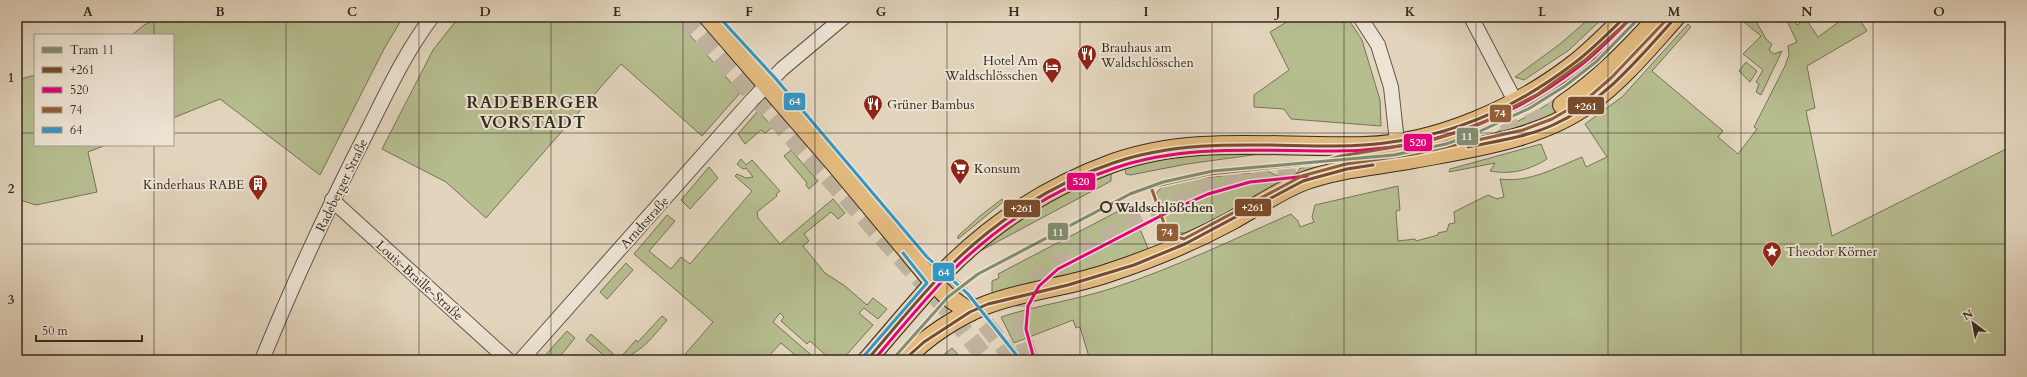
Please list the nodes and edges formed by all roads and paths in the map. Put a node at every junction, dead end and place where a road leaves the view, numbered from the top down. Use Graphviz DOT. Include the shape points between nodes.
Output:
graph roads {
  1 [pos="432,17"];
  2 [pos="708,17"];
  3 [pos="844,17"];
  4 [pos="1360,17"];
  5 [pos="1471,17"];
  6 [pos="1625,17"];
  7 [pos="1658,17"];
  8 [pos="1676,17"];
  9 [pos="767,84"];
  10 [pos="1515,101"];
  11 [pos="1562,105"];
  12 [pos="1397,142"];
  13 [pos="332,200"];
  14 [pos="934,283"];
  15 [pos="970,312"];
  16 [pos="262,360"];
  17 [pos="508,360"];
  18 [pos="521,360"];
  19 [pos="867,360"];
  20 [pos="904,360"];
  1 -- 13 [label="street, Radeberger Straße" via="406,56"];
  2 -- 9 [label="main road"];
  3 -- 9 [label="street, Arndtstraße"];
  4 -- 12 [label="street" via="1378,45 1390,86"];
  5 -- 10 [label="street"];
  6 -- 10 [label="main road" via="1574,64"];
  7 -- 11 [label="main road" via="1612,65 1584,90"];
  8 -- 15 [label="main road" via="1616,81 1591,102 1554,124 1524,135 1415,159 1347,169 1303,181 1185,244 1134,265 1068,285 1004,300"];
  9 -- 14 [label="main road"];
  9 -- 18 [label="street, Arndtstraße"];
  10 -- 12 [label="main road" via="1449,130"];
  12 -- 14 [label="main road" via="1362,146 1211,145 1161,151 1115,162 1069,181 1032,201 975,244"];
  13 -- 16 [label="street, Radeberger Straße"];
  13 -- 17 [label="street, Louis-Braille-Straße"];
  14 -- 15 [label="main road" via="948,297"];
  14 -- 19 [label="main road"];
  15 -- 20 [label="main road" via="924,342"];
}
